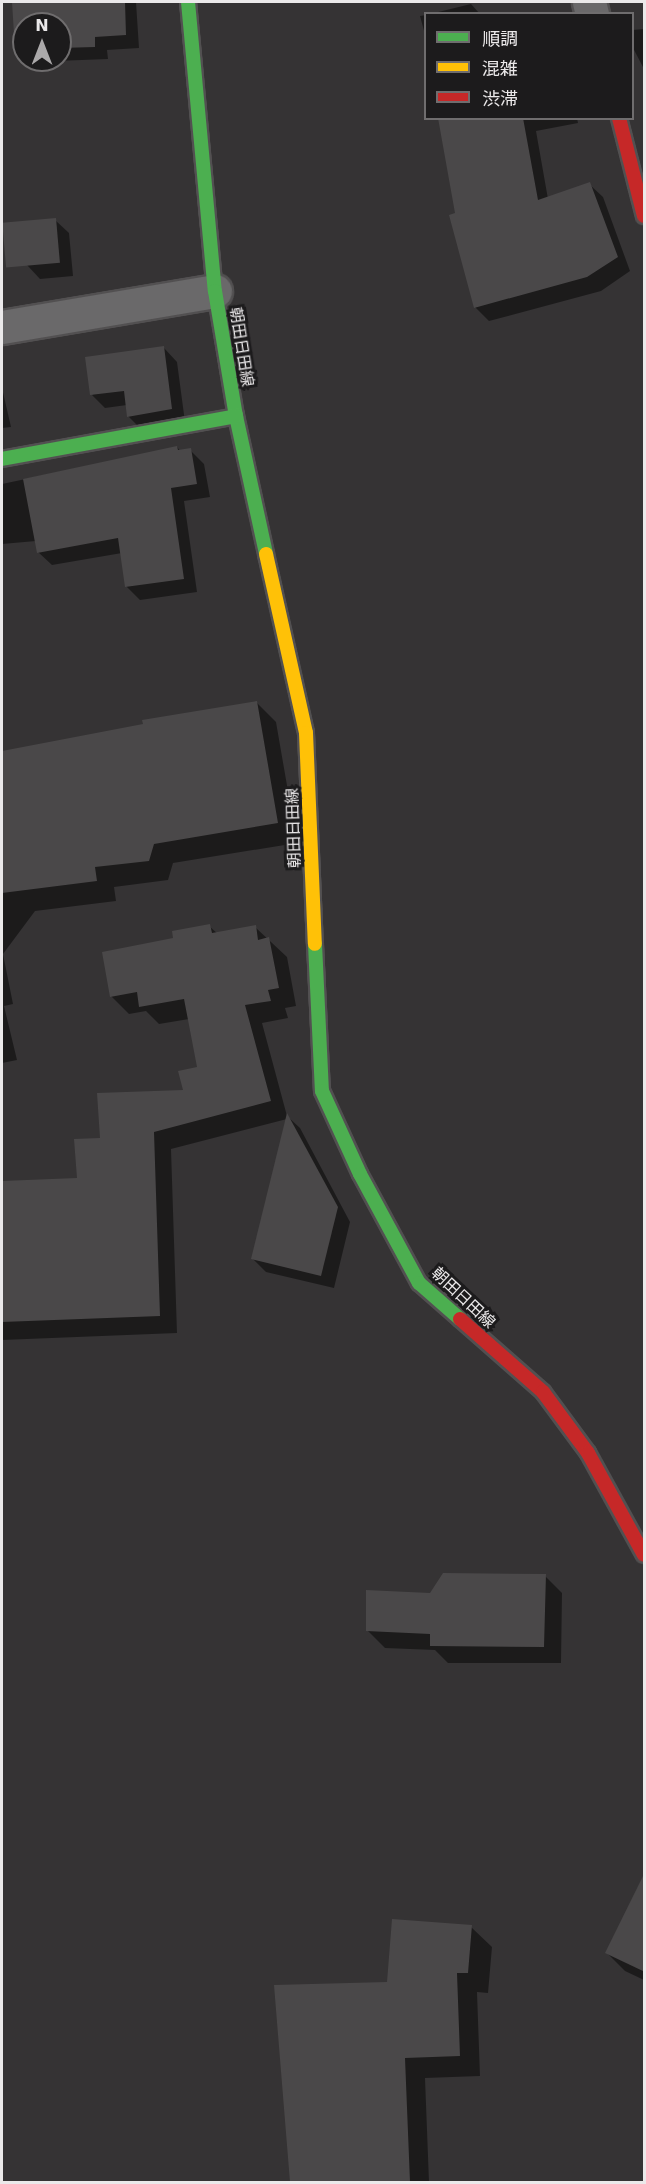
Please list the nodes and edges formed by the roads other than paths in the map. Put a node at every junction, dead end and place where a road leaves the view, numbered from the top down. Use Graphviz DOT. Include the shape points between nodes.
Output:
graph roads {
  1 [pos="188,2"];
  2 [pos="621,120"];
  3 [pos="645,216"];
  4 [pos="215,291"];
  5 [pos="2,327"];
  6 [pos="236,416"];
  7 [pos="2,459"];
  8 [pos="645,1555"];
  1 -- 4 [label="main road, 朝田日田線"];
  2 -- 3 [label="main road"];
  4 -- 5 [label="street"];
  4 -- 6 [label="main road, 朝田日田線"];
  6 -- 7 [label="main road"];
  6 -- 8 [label="main road, 朝田日田線" via="306,733 322,1091 360,1174 419,1283 543,1392 588,1453"];
}
